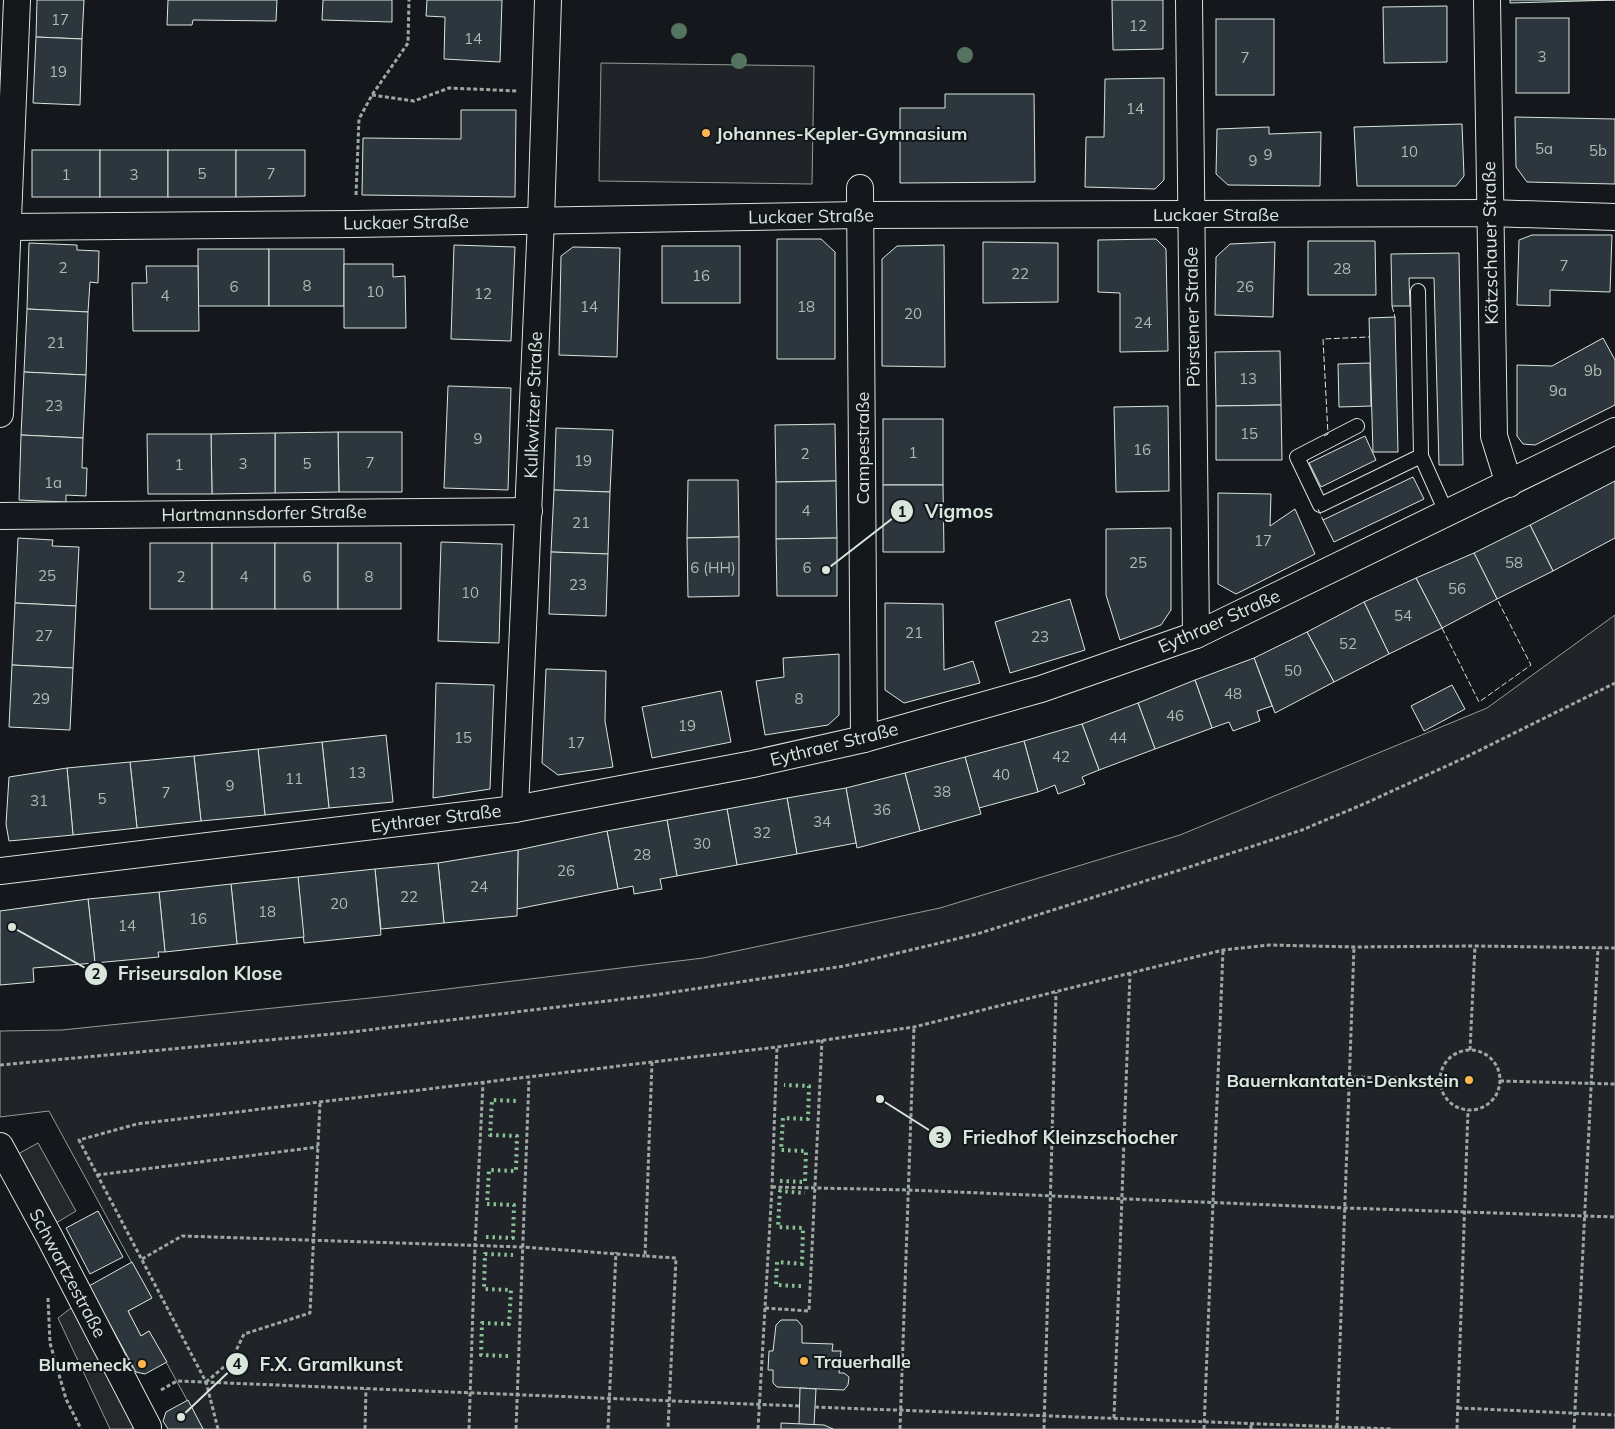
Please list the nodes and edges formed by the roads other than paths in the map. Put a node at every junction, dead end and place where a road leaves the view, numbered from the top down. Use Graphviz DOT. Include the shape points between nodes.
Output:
graph roads {
  1 [pos="17,0"];
  2 [pos="548,0"];
  3 [pos="1189,0"];
  4 [pos="1487,0"];
  5 [pos="860,188"];
  6 [pos="1490,213"];
  7 [pos="1190,214"];
  8 [pos="860,215"];
  9 [pos="1615,217"];
  10 [pos="541,220"];
  11 [pos="7,226"];
  12 [pos="1418,291"];
  13 [pos="0,414"];
  14 [pos="1357,426"];
  15 [pos="1615,431"];
  16 [pos="1421,456"];
  17 [pos="1509,484"];
  18 [pos="529,510"];
  19 [pos="1447,514"];
  20 [pos="0,516"];
  21 [pos="1196,635"];
  22 [pos="864,739"];
  23 [pos="515,809"];
  24 [pos="0,871"];
  25 [pos="0,1146"];
  26 [pos="143,1416"];
  1 -- 11 [label="street"];
  2 -- 10 [label="street, Kulkwitzer Straße"];
  3 -- 7 [label="street, Pörstener Straße"];
  4 -- 6 [label="street, Kötzschauer Straße"];
  5 -- 8 [label="street, Campestraße"];
  6 -- 7 [label="street, Luckaer Straße"];
  6 -- 9 [label="street, Luckaer Straße"];
  6 -- 17 [label="street, Kötzschauer Straße" via="1494,436"];
  7 -- 8 [label="street, Luckaer Straße"];
  7 -- 21 [label="street, Pörstener Straße"];
  8 -- 10 [label="street, Luckaer Straße"];
  8 -- 22 [label="street, Campestraße"];
  10 -- 11 [label="street, Luckaer Straße"];
  10 -- 18 [label="street, Kulkwitzer Straße"];
  11 -- 13 [label="street"];
  12 -- 16 [label="lane"];
  14 -- 16 [label="lane" via="1297,457 1320,505"];
  15 -- 17 [label="street, Eythraer Straße"];
  16 -- 19 [label="lane"];
  17 -- 19 [label="street, Eythraer Straße"];
  18 -- 20 [label="street, Hartmannsdorfer Straße"];
  18 -- 23 [label="street, Kulkwitzer Straße"];
  19 -- 21 [label="street, Eythraer Straße"];
  21 -- 22 [label="street, Eythraer Straße" via="1040,689"];
  22 -- 23 [label="street, Eythraer Straße" via="753,764"];
  23 -- 24 [label="street, Eythraer Straße"];
  25 -- 26 [label="street, Schwartzestraße"];
}
